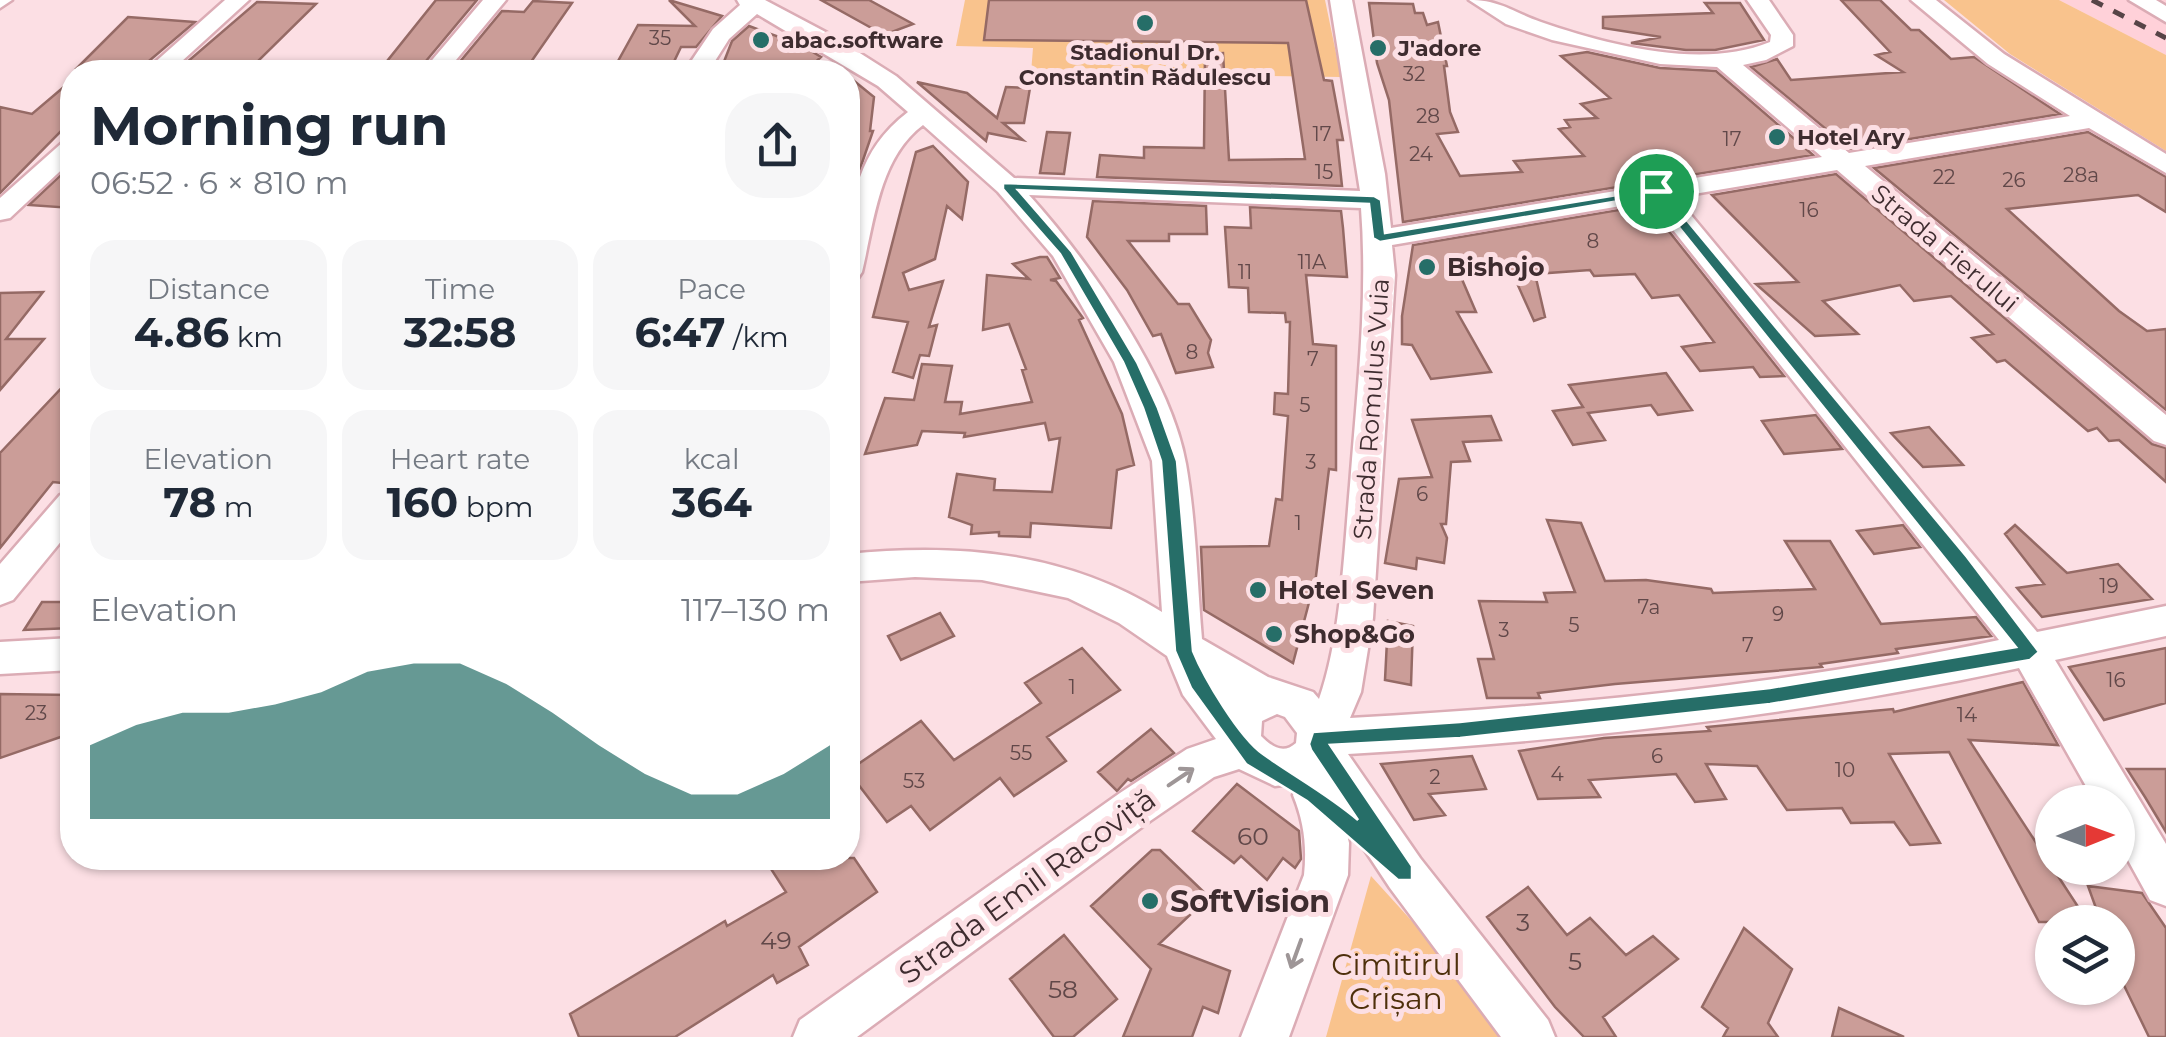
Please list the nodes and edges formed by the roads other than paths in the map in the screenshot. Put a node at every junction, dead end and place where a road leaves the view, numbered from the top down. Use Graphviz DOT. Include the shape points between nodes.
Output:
graph roads {
  1 [pos="238,0"];
  2 [pos="495,0"];
  3 [pos="1341,0"];
  4 [pos="1480,0"];
  5 [pos="1922,0"];
  6 [pos="2140,0"];
  7 [pos="752,2"];
  8 [pos="1762,4"];
  9 [pos="2166,16"];
  10 [pos="170,60"];
  11 [pos="444,60"];
  12 [pos="703,60"];
  13 [pos="856,60"];
  14 [pos="1725,62"];
  15 [pos="860,63"];
  16 [pos="923,113"];
  17 [pos="2093,120"];
  18 [pos="60,158"];
  19 [pos="1840,160"];
  20 [pos="2166,165"];
  21 [pos="1008,186"];
  22 [pos="1656,191"];
  23 [pos="1374,200"];
  24 [pos="0,212"];
  25 [pos="860,230"];
  26 [pos="1380,238"];
  27 [pos="2166,432"];
  28 [pos="60,518"];
  29 [pos="860,567"];
  30 [pos="0,590"];
  31 [pos="2166,620"];
  32 [pos="1349,641"];
  33 [pos="1184,651"];
  34 [pos="2030,652"];
  35 [pos="60,655"];
  36 [pos="0,658"];
  37 [pos="1282,698"];
  38 [pos="1318,737"];
  39 [pos="1252,752"];
  40 [pos="1314,795"];
  41 [pos="1405,873"];
  42 [pos="2166,884"];
  43 [pos="817,1037"];
  44 [pos="1265,1037"];
  45 [pos="1530,1037"];
  1 -- 10 [label="street"];
  2 -- 11 [label="street"];
  3 -- 23 [label="street, Strada Romulus Vuia"];
  4 -- 14 [label="street" via="1559,35"];
  5 -- 17 [label="street" via="1996,59"];
  6 -- 9 [label="street"];
  7 -- 12 [label="street"];
  7 -- 13 [label="street"];
  8 -- 14 [label="street" via="1782,34 1781,46"];
  14 -- 19 [label="street, Strada Fierului"];
  15 -- 16 [label="street"];
  16 -- 21 [label="street"];
  16 -- 25 [label="street" via="884,147"];
  17 -- 19 [label="street"];
  17 -- 20 [label="street"];
  18 -- 24 [label="street"];
  19 -- 22 [label="street"];
  19 -- 27 [label="street, Strada Fierului"];
  21 -- 23 [label="street"];
  21 -- 33 [label="street" via="1065,252 1151,408 1169,461"];
  22 -- 26 [label="street"];
  22 -- 34 [label="street"];
  23 -- 26 [label="street, Strada Romulus Vuia"];
  26 -- 32 [label="street, Strada Romulus Vuia" via="1364,538"];
  28 -- 30 [label="street"];
  29 -- 33 [label="street" via="960,564 1062,582 1111,601"];
  31 -- 34 [label="street"];
  32 -- 37 [label="street" via="1310,690"];
  32 -- 38 [label="street, Strada Romulus Vuia" via="1341,692"];
  33 -- 37 [label="street" via="1250,689"];
  33 -- 39 [label="street" via="1197,683"];
  34 -- 38 [label="street" via="1770,696 1460,730"];
  34 -- 42 [label="street"];
  35 -- 36 [label="street"];
  37 -- 38 [label="street" via="1308,711"];
  37 -- 39 [label="street" via="1249,706 1239,721"];
  38 -- 39 [label="street" via="1304,763"];
  38 -- 41 [label="street"];
  39 -- 40 [label="street"];
  43 -- 39 [label="street, Strada Emil Racoviță, one-way" via="1202,762"];
  40 -- 41 [label="street"];
  40 -- 44 [label="street, one-way" via="1325,820 1326,875"];
  41 -- 45 [label="street"];
}
